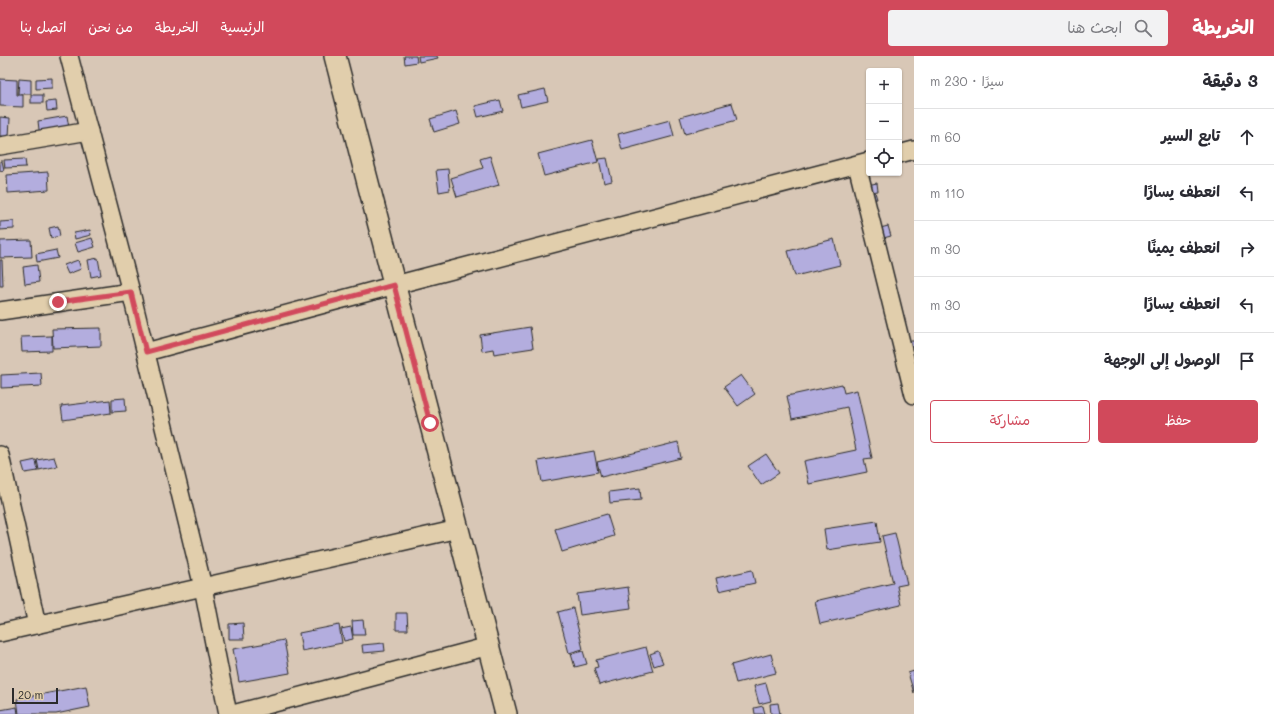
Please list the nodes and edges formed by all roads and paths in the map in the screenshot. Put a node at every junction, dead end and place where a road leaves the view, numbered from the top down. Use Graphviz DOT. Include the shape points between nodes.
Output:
graph roads {
  1 [pos="69,56"];
  2 [pos="335,56"];
  3 [pos="89,131"];
  4 [pos="0,146"];
  5 [pos="914,150"];
  6 [pos="902,153"];
  7 [pos="863,163"];
  8 [pos="394,285"];
  9 [pos="131,292"];
  10 [pos="0,311"];
  11 [pos="146,352"];
  12 [pos="914,395"];
  13 [pos="0,455"];
  14 [pos="2,478"];
  15 [pos="458,530"];
  16 [pos="203,587"];
  17 [pos="37,625"];
  18 [pos="0,633"];
  19 [pos="489,646"];
  20 [pos="228,714"];
  21 [pos="233,714"];
  22 [pos="506,714"];
  1 -- 3 [label="street"];
  2 -- 8 [label="street"];
  3 -- 4 [label="street"];
  3 -- 9 [label="street"];
  5 -- 6 [label="street"];
  7 -- 8 [label="street"];
  7 -- 12 [label="street"];
  8 -- 11 [label="street"];
  8 -- 15 [label="street"];
  9 -- 10 [label="street"];
  9 -- 11 [label="street"];
  11 -- 16 [label="street"];
  13 -- 14 [label="street"];
  14 -- 17 [label="street"];
  15 -- 16 [label="street"];
  15 -- 19 [label="street"];
  16 -- 17 [label="street"];
  16 -- 20 [label="street"];
  17 -- 18 [label="street"];
  19 -- 21 [label="street"];
  19 -- 22 [label="street"];
}
